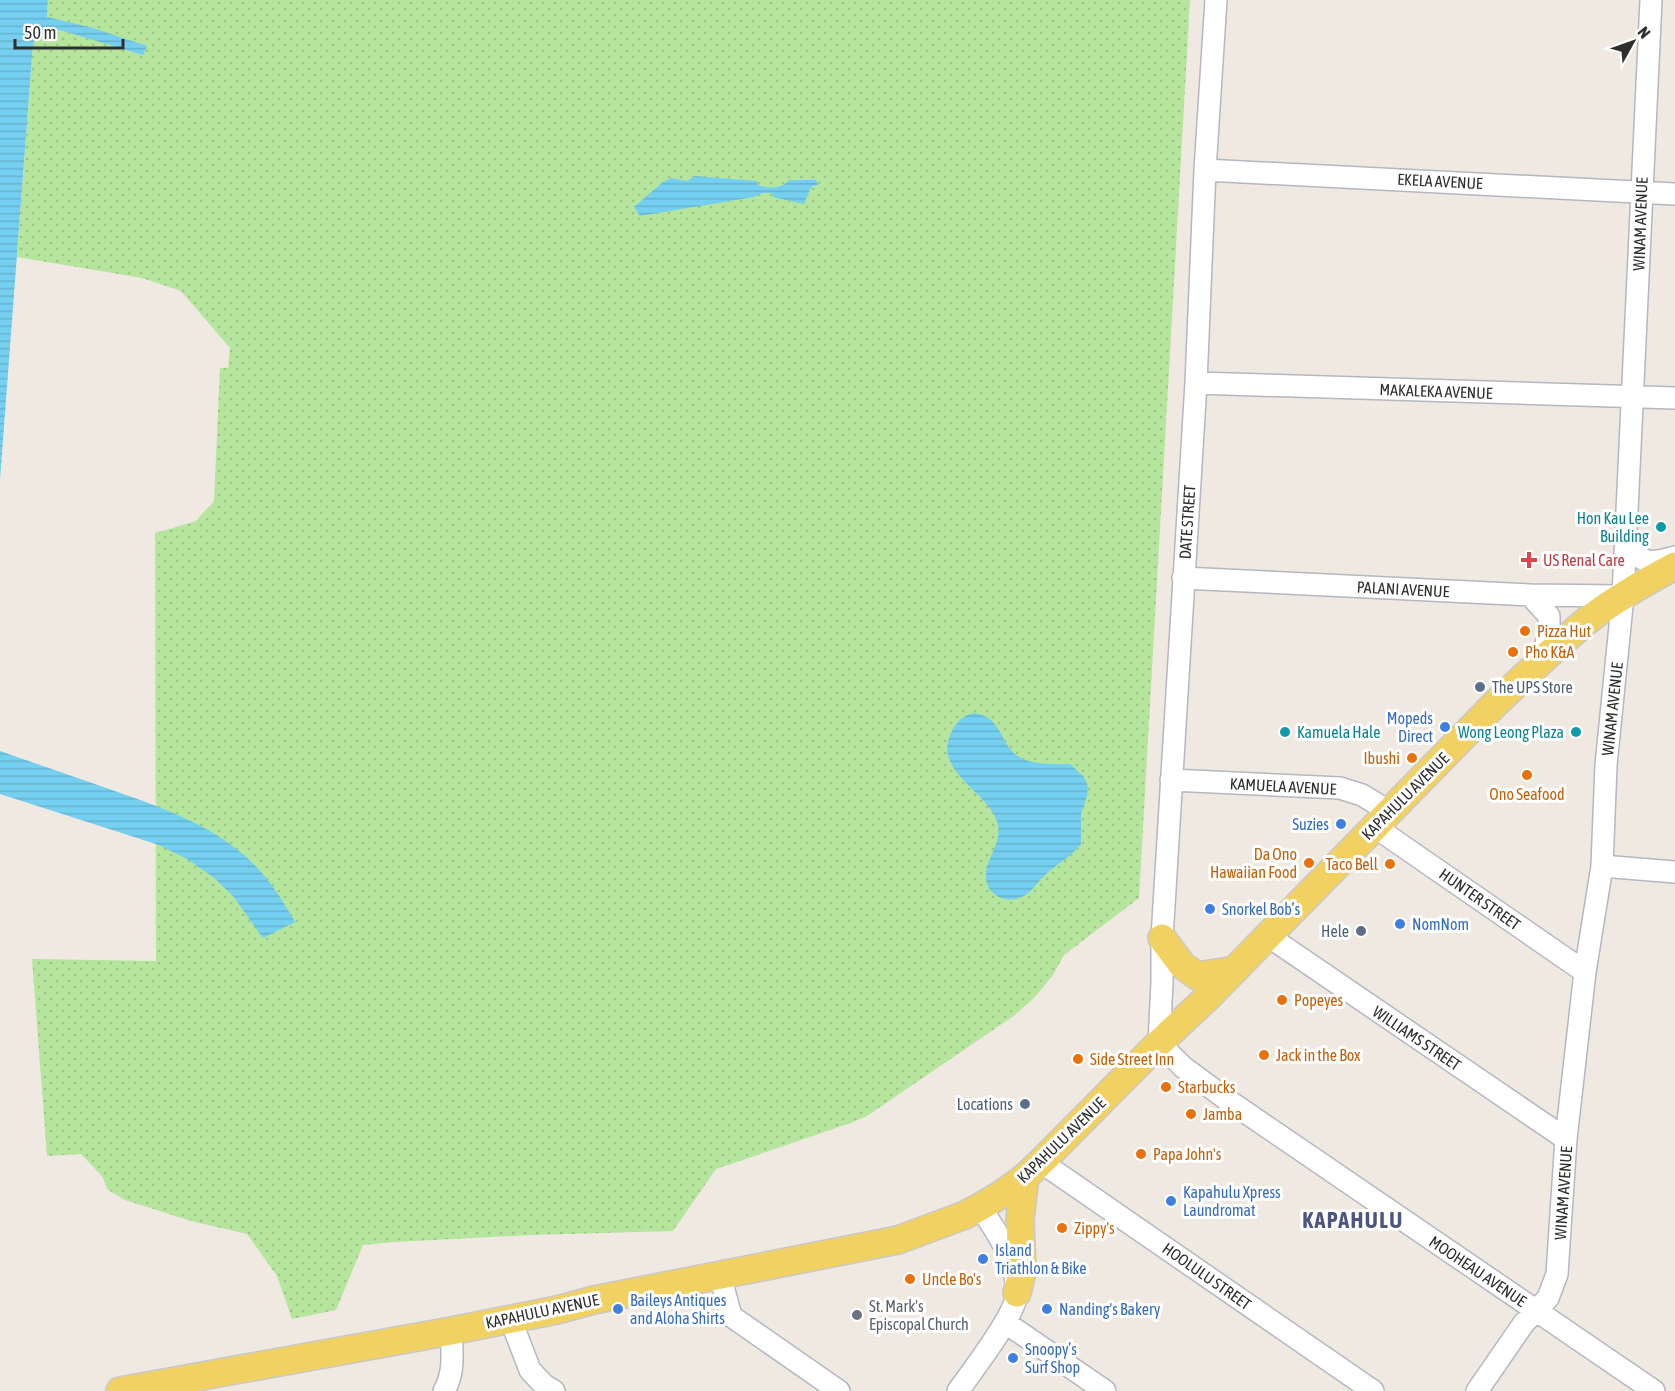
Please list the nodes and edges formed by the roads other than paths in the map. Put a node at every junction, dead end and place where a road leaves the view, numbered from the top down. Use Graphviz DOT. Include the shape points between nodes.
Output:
graph roads {
  1 [pos="1216,0"];
  2 [pos="1652,0"];
  3 [pos="1205,170"];
  4 [pos="1642,191"];
  5 [pos="1675,194"];
  6 [pos="1196,383"];
  7 [pos="1633,396"];
  8 [pos="1675,398"];
  9 [pos="1626,545"];
  10 [pos="1675,557"];
  11 [pos="1675,566"];
  12 [pos="1184,578"];
  13 [pos="1530,595"];
  14 [pos="1623,596"];
  15 [pos="1542,660"];
  16 [pos="1172,780"];
  17 [pos="1382,819"];
  18 [pos="1602,866"];
  19 [pos="1675,873"];
  20 [pos="1268,936"];
  21 [pos="1162,938"];
  22 [pos="1235,970"];
  23 [pos="1585,972"];
  24 [pos="1159,1044"];
  25 [pos="1566,1139"];
  26 [pos="1033,1169"];
  27 [pos="980,1207"];
  28 [pos="720,1275"];
  29 [pos="1017,1293"];
  30 [pos="1537,1311"];
  31 [pos="510,1318"];
  32 [pos="1006,1323"];
  33 [pos="451,1331"];
  34 [pos="120,1391"];
  35 [pos="444,1391"];
  36 [pos="554,1391"];
  37 [pos="839,1391"];
  38 [pos="958,1391"];
  39 [pos="1104,1391"];
  40 [pos="1373,1391"];
  41 [pos="1477,1391"];
  42 [pos="1654,1391"];
  1 -- 3 [label="street, DATE STREET"];
  2 -- 4 [label="street, WINAM AVENUE"];
  3 -- 4 [label="street, EKELA AVENUE"];
  3 -- 6 [label="street, DATE STREET"];
  4 -- 5 [label="street, EKELA AVENUE"];
  4 -- 7 [label="street, WINAM AVENUE"];
  6 -- 7 [label="street, MAKALEKA AVENUE"];
  6 -- 12 [label="street, DATE STREET"];
  7 -- 8 [label="street, MAKALEKA AVENUE"];
  7 -- 9 [label="street, WINAM AVENUE"];
  9 -- 10 [label="street" via="1641,559 1654,562"];
  9 -- 14 [label="street, WINAM AVENUE"];
  11 -- 14 [label="main road, KAPAHULU AVENUE"];
  12 -- 13 [label="street, PALANI AVENUE"];
  12 -- 16 [label="street, DATE STREET"];
  13 -- 14 [label="street, PALANI AVENUE"];
  13 -- 15 [label="street" via="1549,616"];
  14 -- 15 [label="main road, KAPAHULU AVENUE" via="1589,619"];
  14 -- 18 [label="street, WINAM AVENUE" via="1606,765"];
  15 -- 17 [label="main road, KAPAHULU AVENUE"];
  16 -- 17 [label="street, KAMUELA AVENUE" via="1340,788 1362,795"];
  16 -- 21 [label="street, DATE STREET"];
  17 -- 20 [label="main road, KAPAHULU AVENUE"];
  17 -- 23 [label="street, HUNTER STREET"];
  18 -- 19 [label="street"];
  18 -- 23 [label="street, WINAM AVENUE"];
  20 -- 22 [label="main road, KAPAHULU AVENUE"];
  20 -- 25 [label="street, WILLIAMS STREET"];
  21 -- 22 [label="main road" via="1182,965 1197,976"];
  21 -- 24 [label="street, DATE STREET"];
  22 -- 24 [label="main road, KAPAHULU AVENUE"];
  23 -- 25 [label="street, WINAM AVENUE"];
  24 -- 26 [label="main road, KAPAHULU AVENUE"];
  24 -- 30 [label="street, MOOHEAU AVENUE" via="1228,1101"];
  25 -- 30 [label="street, WINAM AVENUE" via="1557,1274 1548,1298"];
  26 -- 27 [label="main road, KAPAHULU AVENUE"];
  26 -- 29 [label="main road" via="1020,1219 1022,1273"];
  26 -- 40 [label="street, HOOLULU STREET"];
  27 -- 28 [label="main road, KAPAHULU AVENUE" via="898,1240"];
  27 -- 29 [label="street" via="1007,1254"];
  28 -- 31 [label="main road, KAPAHULU AVENUE"];
  28 -- 37 [label="street" via="731,1316"];
  29 -- 32 [label="street"];
  30 -- 41 [label="street, WINAM AVENUE" via="1524,1323"];
  30 -- 42 [label="street, MOOHEAU AVENUE"];
  31 -- 33 [label="main road, KAPAHULU AVENUE"];
  31 -- 36 [label="street" via="530,1370"];
  32 -- 38 [label="street"];
  32 -- 39 [label="street"];
  33 -- 34 [label="main road, KAPAHULU AVENUE"];
  33 -- 35 [label="street" via="451,1379"];
}
